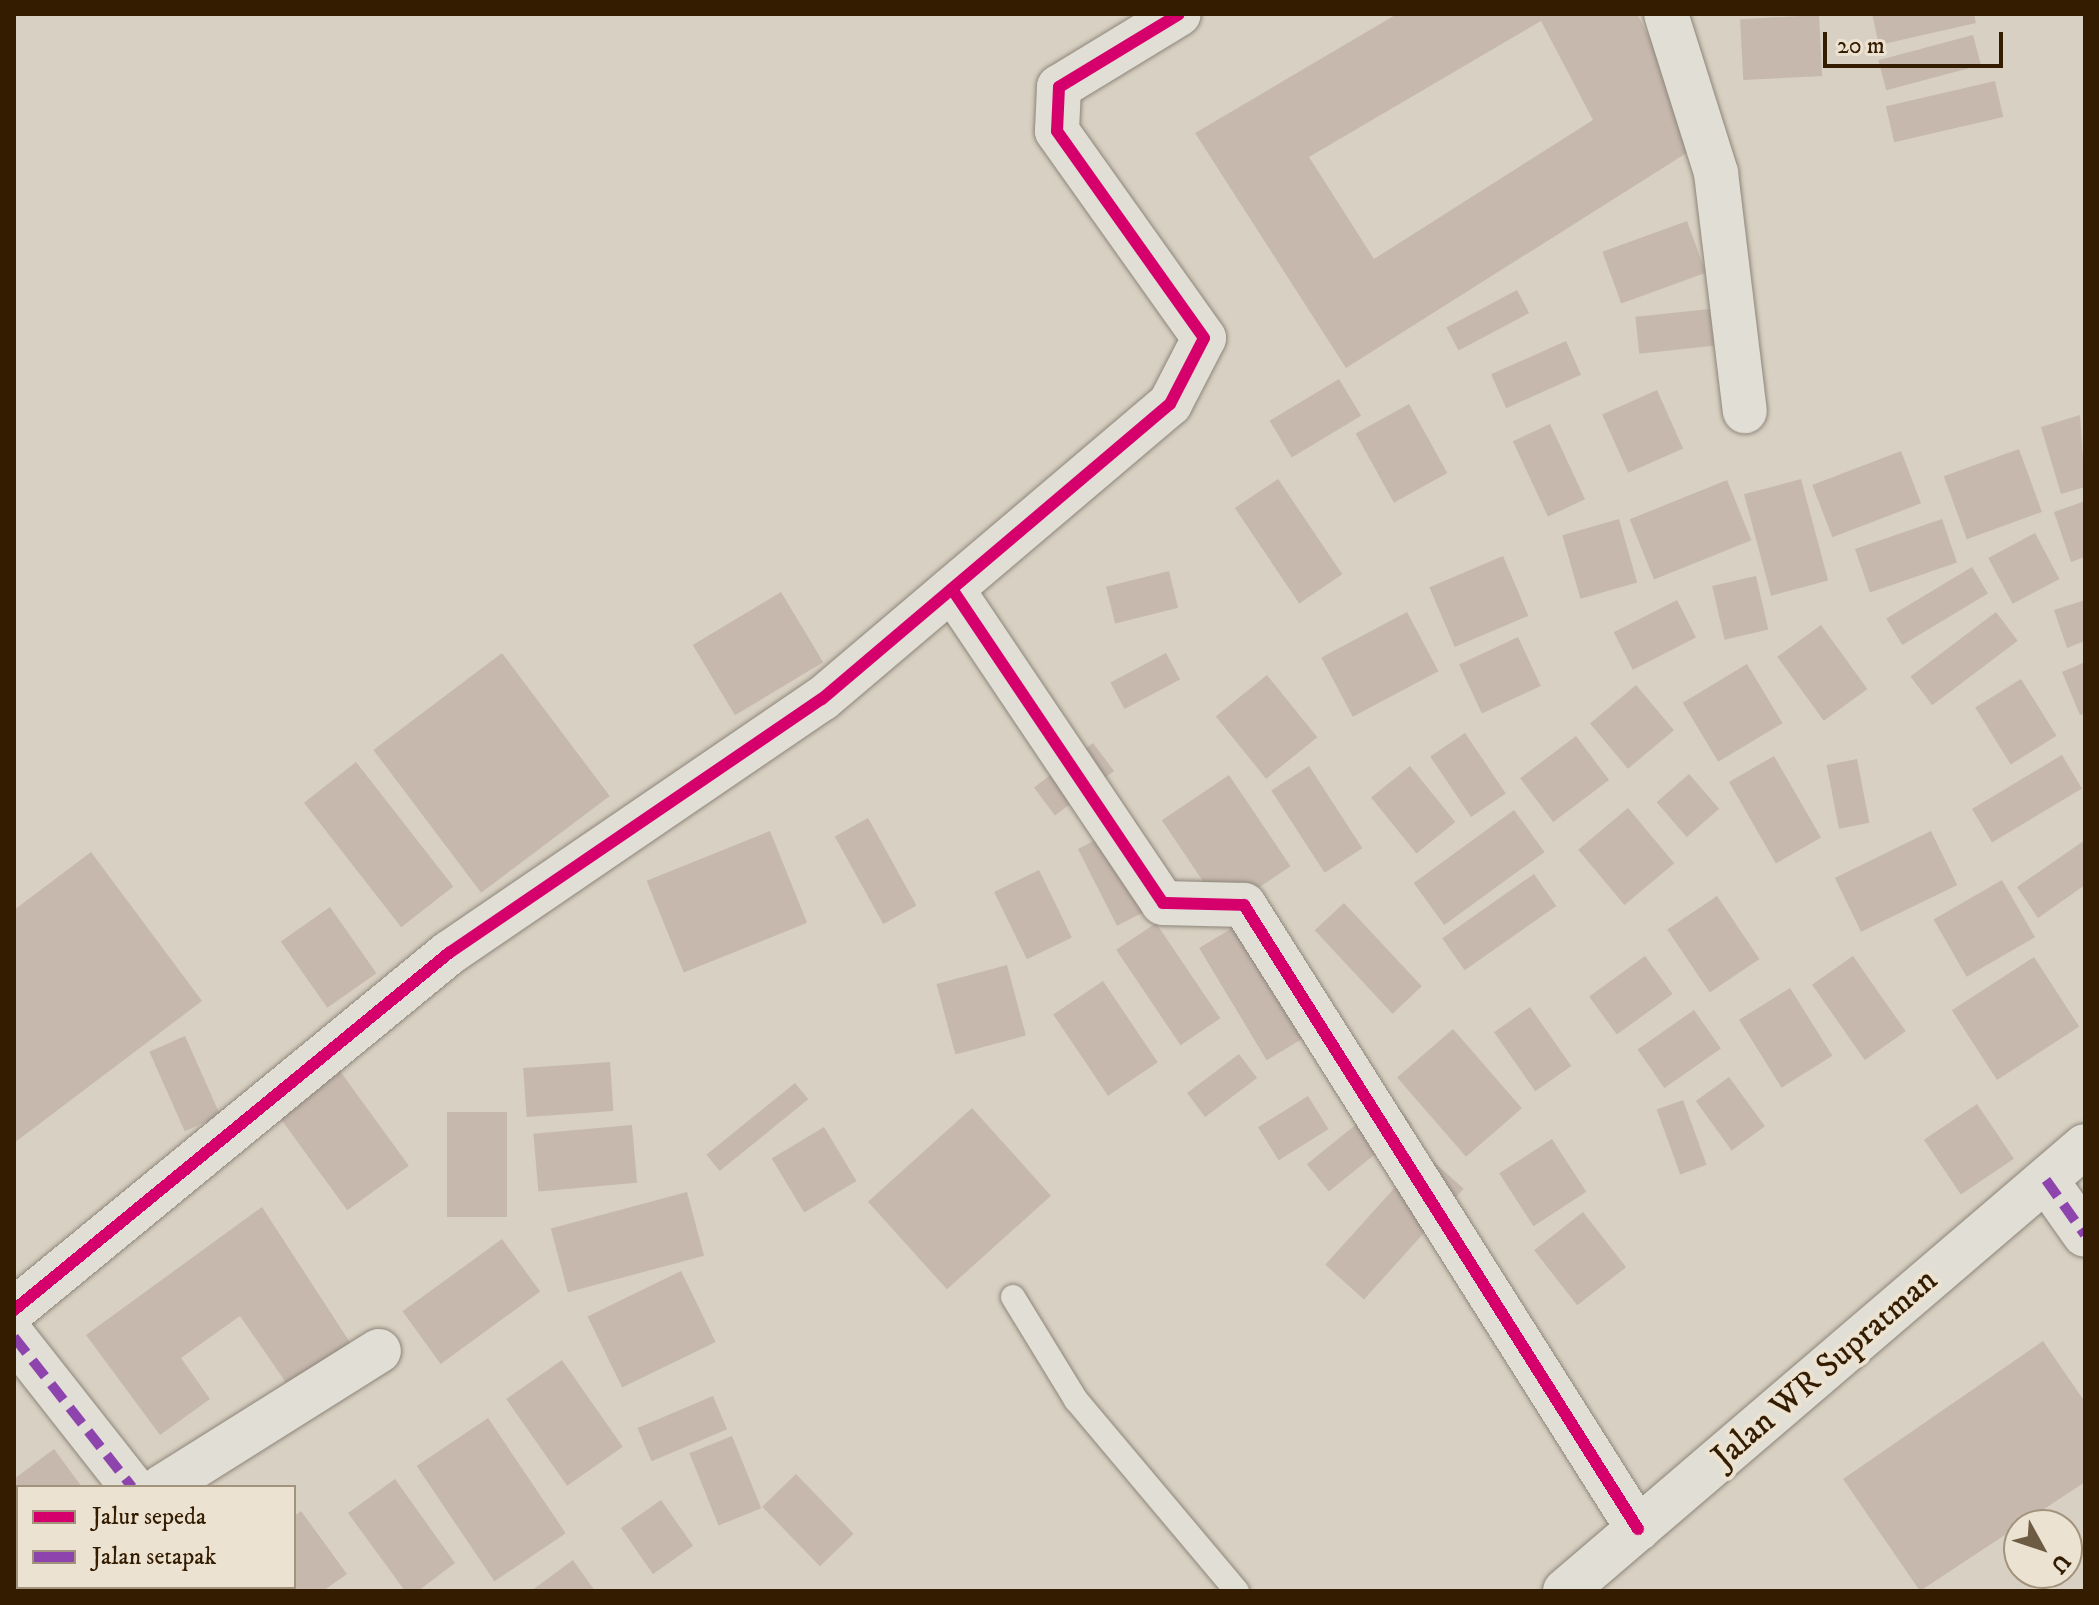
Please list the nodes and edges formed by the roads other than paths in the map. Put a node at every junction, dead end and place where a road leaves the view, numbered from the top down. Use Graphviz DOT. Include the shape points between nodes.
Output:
graph roads {
  1 [pos="1179,14"];
  2 [pos="1666,14"];
  3 [pos="1745,411"];
  4 [pos="952,589"];
  5 [pos="2085,1146"];
  6 [pos="2046,1180"];
  7 [pos="2085,1235"];
  8 [pos="1013,1297"];
  9 [pos="14,1310"];
  10 [pos="14,1337"];
  11 [pos="379,1351"];
  12 [pos="130,1485"];
  13 [pos="165,1485"];
  14 [pos="1638,1529"];
  15 [pos="1237,1591"];
  16 [pos="1565,1591"];
  1 -- 4 [label="street" via="1059,87 1057,131 1204,338 1170,404"];
  2 -- 3 [label="street" via="1716,173"];
  4 -- 9 [label="street" via="822,699 449,953"];
  4 -- 14 [label="street" via="1163,903 1212,899 1244,905"];
  5 -- 6 [label="street, Jalan WR Supratman"];
  6 -- 7 [label="street"];
  6 -- 14 [label="street, Jalan WR Supratman"];
  8 -- 15 [label="lane" via="1076,1400"];
  10 -- 12 [label="street"];
  11 -- 13 [label="street"];
  14 -- 16 [label="street, Jalan WR Supratman"];
}
